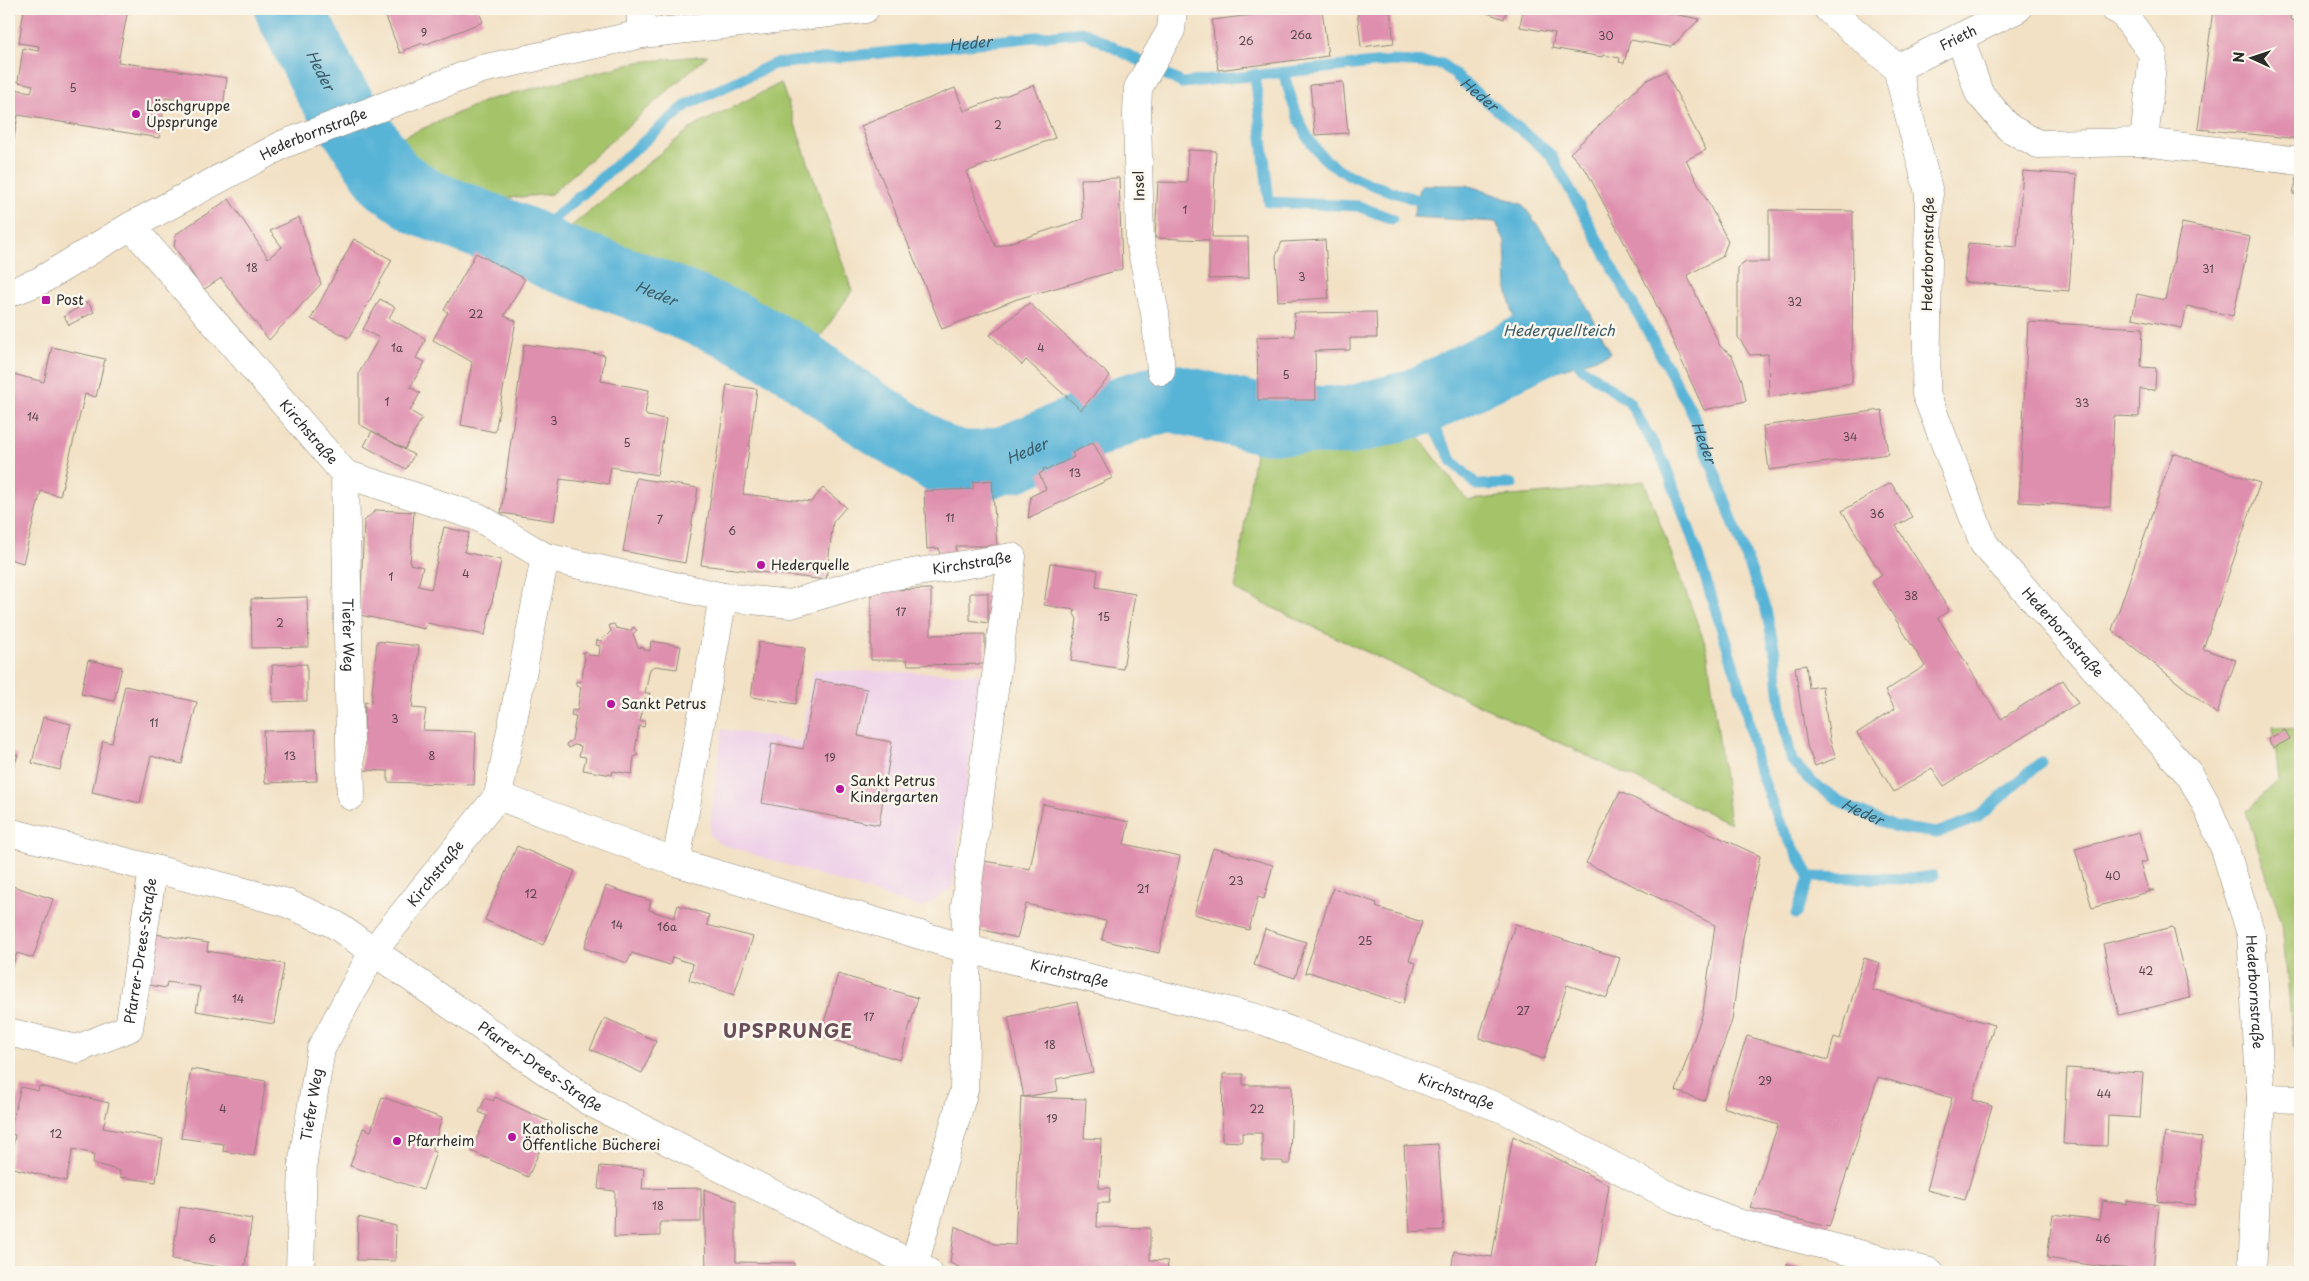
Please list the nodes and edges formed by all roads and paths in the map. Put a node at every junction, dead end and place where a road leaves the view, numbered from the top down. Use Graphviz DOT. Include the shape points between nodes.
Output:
graph roads {
  1 [pos="865,9"];
  2 [pos="1828,9"];
  3 [pos="2017,9"];
  4 [pos="2115,9"];
  5 [pos="1172,19"];
  6 [pos="641,21"];
  7 [pos="1960,37"];
  8 [pos="1897,68"];
  9 [pos="2144,142"];
  10 [pos="2300,161"];
  11 [pos="132,226"];
  12 [pos="9,293"];
  13 [pos="1161,371"];
  14 [pos="345,474"];
  15 [pos="545,556"];
  16 [pos="723,597"];
  17 [pos="351,796"];
  18 [pos="498,796"];
  19 [pos="9,832"];
  20 [pos="676,862"];
  21 [pos="153,868"];
  22 [pos="967,949"];
  23 [pos="374,950"];
  24 [pos="9,1032"];
  25 [pos="2261,1098"];
  26 [pos="2300,1099"];
  27 [pos="921,1269"];
  28 [pos="300,1272"];
  29 [pos="1930,1272"];
  30 [pos="2252,1272"];
  1 -- 6 [label="street, Hederbornstraße"];
  2 -- 8 [label="street"];
  3 -- 7 [label="street, Frieth"];
  4 -- 9 [label="street" via="2122,12 2153,54"];
  5 -- 13 [label="street, Insel" via="1138,88 1137,114 1140,242 1155,313"];
  6 -- 11 [label="street, Hederbornstraße" via="482,69 306,134 274,148"];
  7 -- 8 [label="street, Frieth"];
  7 -- 9 [label="street" via="1979,93 2010,128 2038,144"];
  8 -- 25 [label="street, Hederbornstraße" via="1929,193 1926,394 1984,544 2190,776 2205,802 2225,849 2252,934"];
  9 -- 10 [label="street"];
  11 -- 12 [label="street, Hederbornstraße" via="40,281"];
  11 -- 14 [label="street, Kirchstraße"];
  14 -- 15 [label="street, Kirchstraße" via="478,517"];
  14 -- 17 [label="street, Tiefer Weg"];
  15 -- 16 [label="street, Kirchstraße"];
  15 -- 18 [label="street, Kirchstraße"];
  16 -- 20 [label="street"];
  16 -- 22 [label="street, Kirchstraße" via="791,604 874,579 1012,557 964,906"];
  18 -- 20 [label="street, Kirchstraße"];
  18 -- 23 [label="street, Kirchstraße"];
  19 -- 21 [label="street, Pfarrer-Drees-Straße"];
  20 -- 22 [label="street, Kirchstraße"];
  21 -- 23 [label="street, Pfarrer-Drees-Straße" via="284,902 334,924"];
  21 -- 24 [label="street, Pfarrer-Drees-Straße" via="129,1028 77,1049"];
  22 -- 27 [label="street, Kirchstraße" via="964,1090"];
  22 -- 29 [label="street, Kirchstraße" via="1253,1017 1506,1110 1672,1197 1741,1224"];
  23 -- 27 [label="street, Pfarrer-Drees-Straße" via="590,1102"];
  23 -- 28 [label="street, Tiefer Weg" via="321,1049 303,1160"];
  25 -- 26 [label="street"];
  25 -- 30 [label="street, Hederbornstraße"];
}
